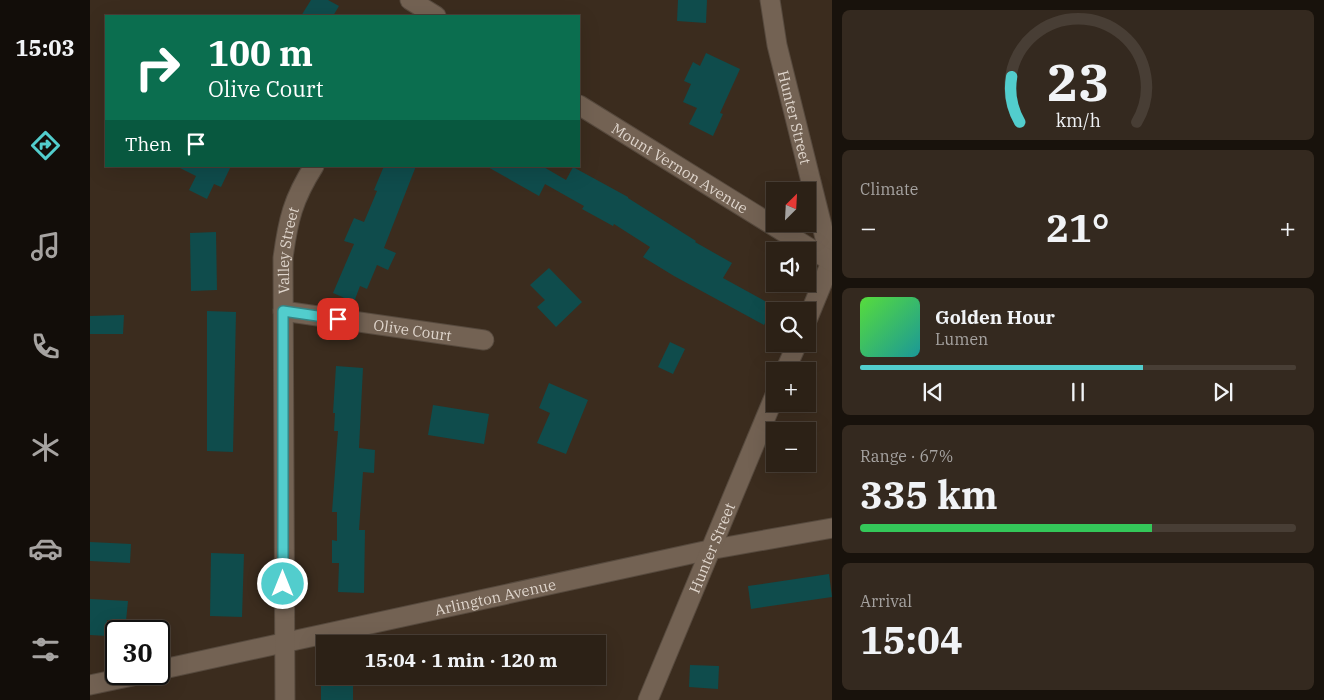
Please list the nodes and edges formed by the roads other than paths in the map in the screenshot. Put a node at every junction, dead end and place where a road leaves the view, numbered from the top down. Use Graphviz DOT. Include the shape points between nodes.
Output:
graph roads {
  1 [pos="770,0"];
  2 [pos="415,5"];
  3 [pos="434,15"];
  4 [pos="580,106"];
  5 [pos="313,167"];
  6 [pos="831,262"];
  7 [pos="815,302"];
  8 [pos="283,311"];
  9 [pos="484,340"];
  10 [pos="768,412"];
  11 [pos="832,528"];
  12 [pos="710,550"];
  13 [pos="283,642"];
  14 [pos="170,668"];
  15 [pos="105,682"];
  16 [pos="90,685"];
  17 [pos="285,700"];
  18 [pos="648,700"];
  1 -- 6 [label="street, Hunter Street" via="776,45"];
  2 -- 3 [label="street"];
  4 -- 6 [label="street, Mount Vernon Avenue"];
  5 -- 8 [label="street, Valley Street" via="288,218 283,258"];
  6 -- 7 [label="street"];
  8 -- 9 [label="street, Olive Court"];
  8 -- 13 [label="street, Valley Street"];
  10 -- 12 [label="street, Hunter Street"];
  11 -- 12 [label="street, Arlington Avenue"];
  12 -- 13 [label="street, Arlington Avenue"];
  12 -- 18 [label="street, Hunter Street"];
  13 -- 14 [label="street, Arlington Avenue"];
  13 -- 17 [label="street, Valley Street"];
  15 -- 16 [label="street"];
}
